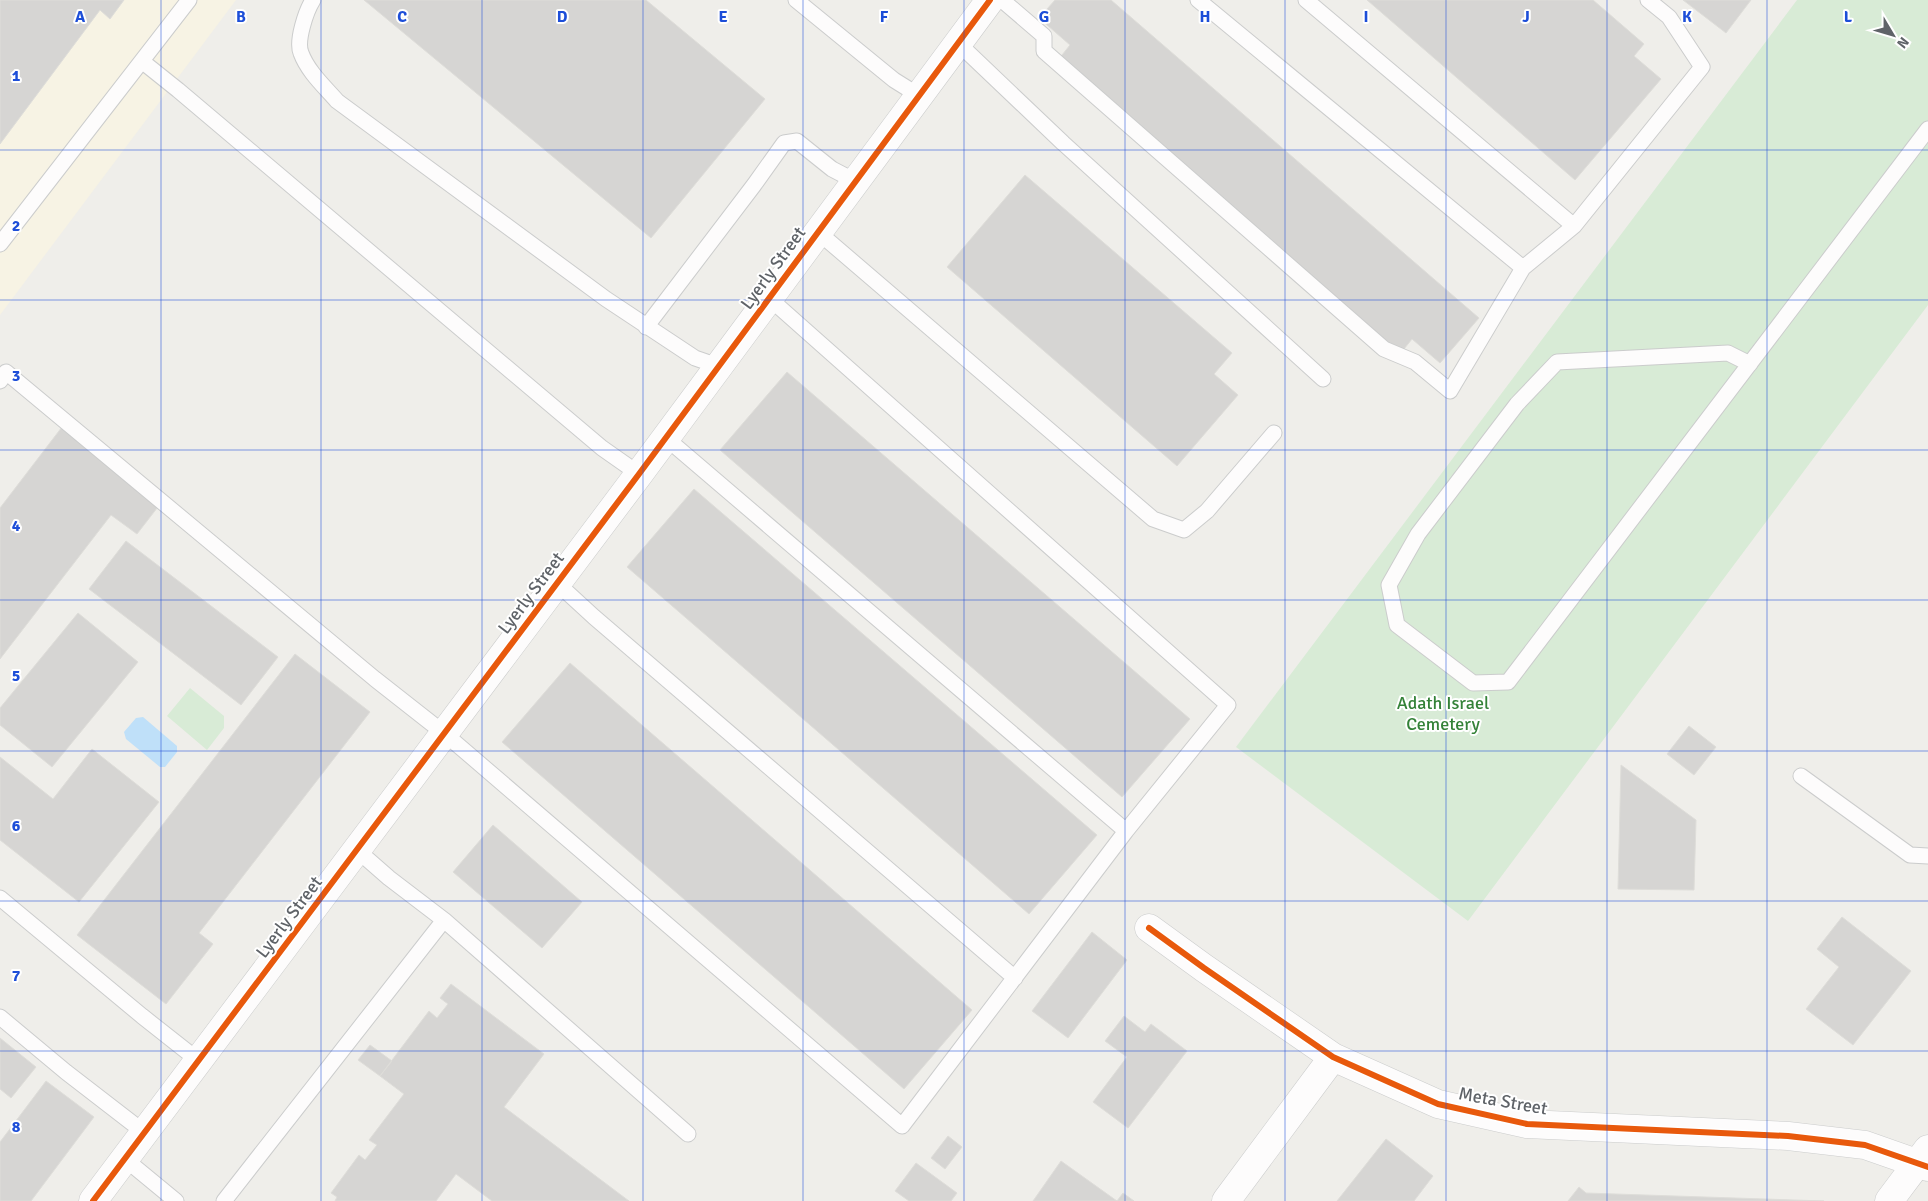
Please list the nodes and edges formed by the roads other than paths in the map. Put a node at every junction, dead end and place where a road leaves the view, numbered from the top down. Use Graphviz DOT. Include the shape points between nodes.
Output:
graph roads {
  1 [pos="189,0"];
  2 [pos="313,0"];
  3 [pos="796,0"];
  4 [pos="990,0"];
  5 [pos="1002,0"];
  6 [pos="1198,0"];
  7 [pos="1306,0"];
  8 [pos="1648,0"];
  9 [pos="958,43"];
  10 [pos="143,62"];
  11 [pos="918,95"];
  12 [pos="1928,129"];
  13 [pos="855,181"];
  14 [pos="1574,226"];
  15 [pos="818,232"];
  16 [pos="0,244"];
  17 [pos="1523,268"];
  18 [pos="769,298"];
  19 [pos="646,327"];
  20 [pos="1750,364"];
  21 [pos="718,366"];
  22 [pos="1323,379"];
  23 [pos="0,381"];
  24 [pos="1274,433"];
  25 [pos="666,438"];
  26 [pos="639,474"];
  27 [pos="557,583"];
  28 [pos="445,734"];
  29 [pos="1801,776"];
  30 [pos="1126,831"];
  31 [pos="357,850"];
  32 [pos="1928,856"];
  33 [pos="0,898"];
  34 [pos="444,920"];
  35 [pos="1149,928"];
  36 [pos="1015,978"];
  37 [pos="0,1017"];
  38 [pos="1333,1057"];
  39 [pos="199,1061"];
  40 [pos="145,1133"];
  41 [pos="688,1134"];
  42 [pos="125,1159"];
  43 [pos="1924,1160"];
  44 [pos="173,1199"];
  45 [pos="94,1201"];
  46 [pos="224,1201"];
  47 [pos="1226,1201"];
  48 [pos="1889,1201"];
  1 -- 10 [label="lane"];
  2 -- 19 [label="lane" via="302,29 300,52 314,76 337,101"];
  3 -- 11 [label="lane" via="894,80"];
  4 -- 9 [label="street, Lyerly Street"];
  5 -- 17 [label="lane" via="1044,36 1044,51 1384,349 1415,362 1450,391"];
  6 -- 17 [label="lane"];
  7 -- 14 [label="lane"];
  8 -- 14 [label="lane" via="1668,17 1702,67"];
  9 -- 11 [label="street, Lyerly Street"];
  9 -- 22 [label="lane" via="1070,150"];
  10 -- 16 [label="lane"];
  10 -- 26 [label="lane" via="602,448"];
  11 -- 13 [label="street, Lyerly Street"];
  12 -- 20 [label="lane"];
  13 -- 15 [label="street, Lyerly Street"];
  13 -- 19 [label="lane" via="832,169 797,141 784,143"];
  14 -- 17 [label="lane"];
  15 -- 18 [label="street, Lyerly Street"];
  15 -- 24 [label="lane" via="1153,519 1184,530 1207,511"];
  18 -- 21 [label="street, Lyerly Street"];
  18 -- 30 [label="lane" via="1228,705"];
  19 -- 21 [label="lane" via="695,358"];
  20 -- 20 [label="lane" via="1508,682 1473,683 1397,625 1389,585 1418,534 1518,404 1556,362 1728,353"];
  21 -- 25 [label="street, Lyerly Street"];
  23 -- 28 [label="lane" via="6,372"];
  25 -- 26 [label="street, Lyerly Street"];
  25 -- 30 [label="lane"];
  26 -- 27 [label="street, Lyerly Street"];
  27 -- 28 [label="street, Lyerly Street"];
  27 -- 36 [label="lane"];
  28 -- 31 [label="street, Lyerly Street"];
  28 -- 36 [label="lane" via="902,1126"];
  29 -- 32 [label="lane" via="1910,855"];
  30 -- 36 [label="lane"];
  31 -- 34 [label="lane"];
  31 -- 39 [label="street, Lyerly Street"];
  33 -- 39 [label="lane"];
  34 -- 41 [label="lane"];
  34 -- 46 [label="lane"];
  35 -- 38 [label="street, Meta Street"];
  37 -- 40 [label="lane"];
  38 -- 43 [label="street, Meta Street" via="1438,1104 1527,1124 1788,1136 1865,1145"];
  38 -- 47 [label="street"];
  39 -- 40 [label="street, Lyerly Street"];
  40 -- 42 [label="street, Lyerly Street"];
  42 -- 44 [label="lane"];
  42 -- 45 [label="street, Lyerly Street"];
  43 -- 48 [label="street"];
}
